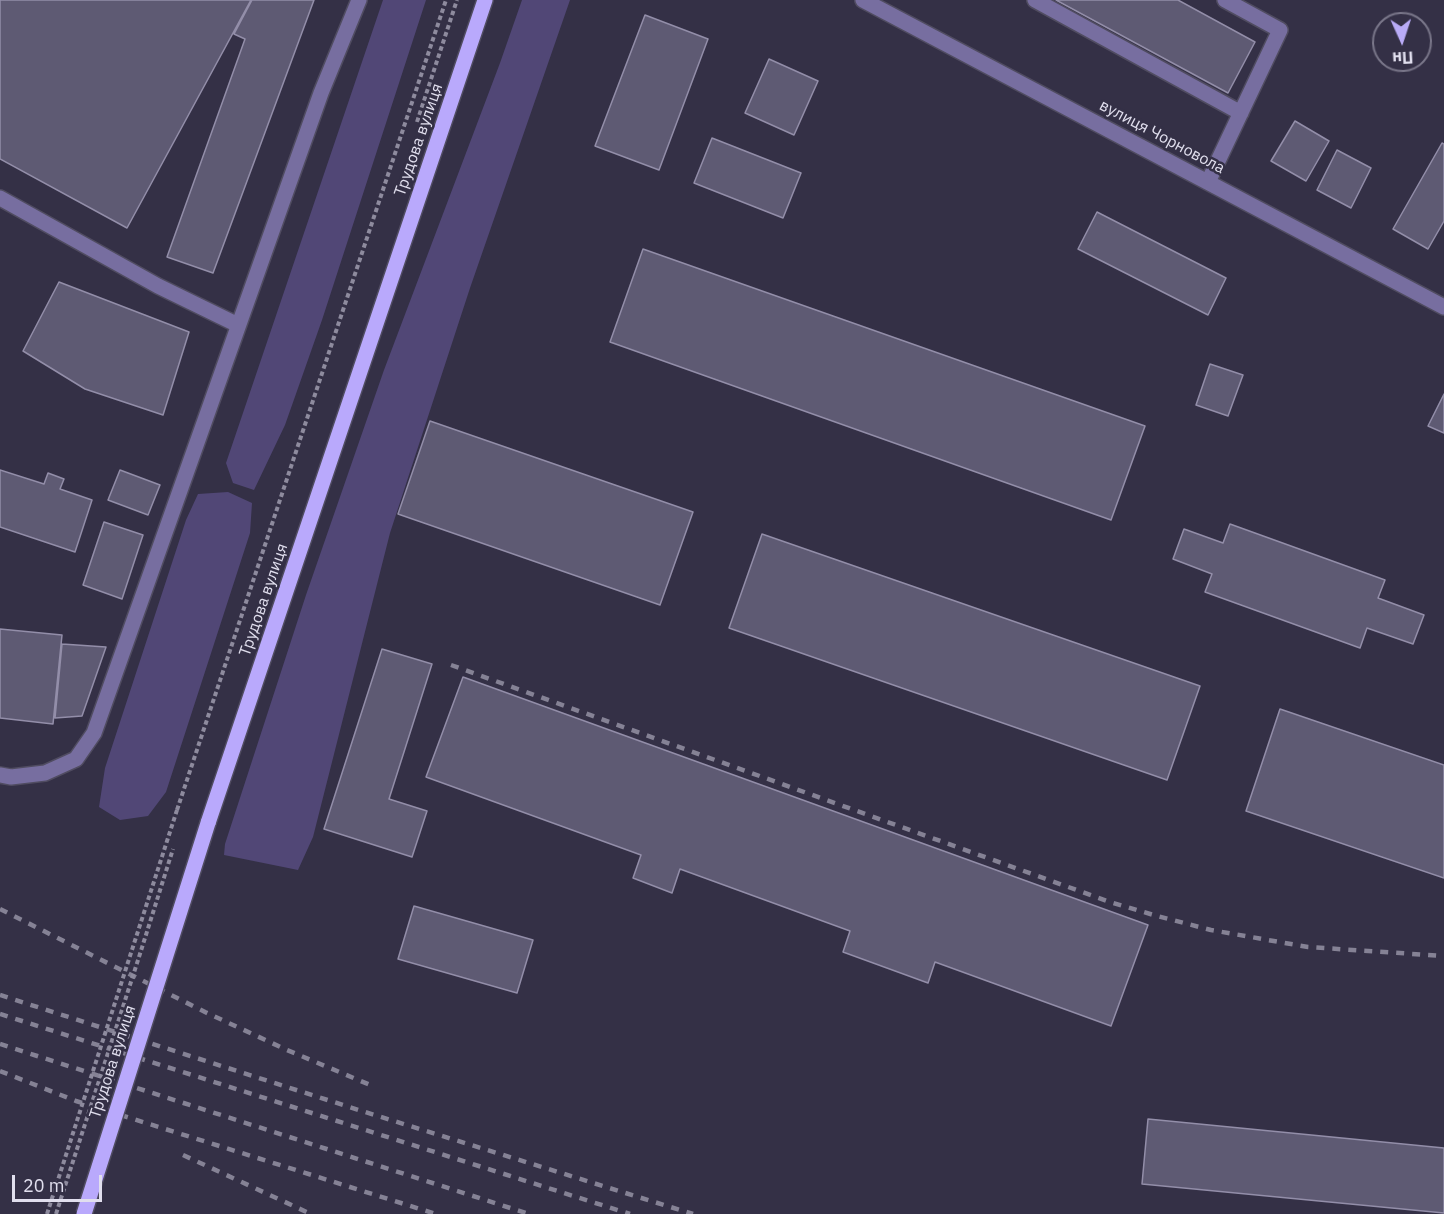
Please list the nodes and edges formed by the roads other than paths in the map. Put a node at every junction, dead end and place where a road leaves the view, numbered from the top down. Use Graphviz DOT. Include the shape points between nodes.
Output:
graph roads {
  1 [pos="359,0"];
  2 [pos="485,0"];
  3 [pos="863,0"];
  4 [pos="1035,0"];
  5 [pos="1225,0"];
  6 [pos="1241,113"];
  7 [pos="1208,182"];
  8 [pos="0,198"];
  9 [pos="1444,307"];
  10 [pos="238,325"];
  11 [pos="0,775"];
  12 [pos="84,1214"];
  1 -- 10 [label="street" via="321,93"];
  2 -- 12 [label="main road, Трудова вулиця, bridge" via="208,823"];
  3 -- 7 [label="street, вулиця Чорновола"];
  4 -- 6 [label="street"];
  5 -- 6 [label="street" via="1280,30"];
  6 -- 7 [label="street"];
  7 -- 9 [label="street, вулиця Чорновола"];
  8 -- 10 [label="street" via="158,286"];
  10 -- 11 [label="street" via="94,733 76,759 45,773"];
}
